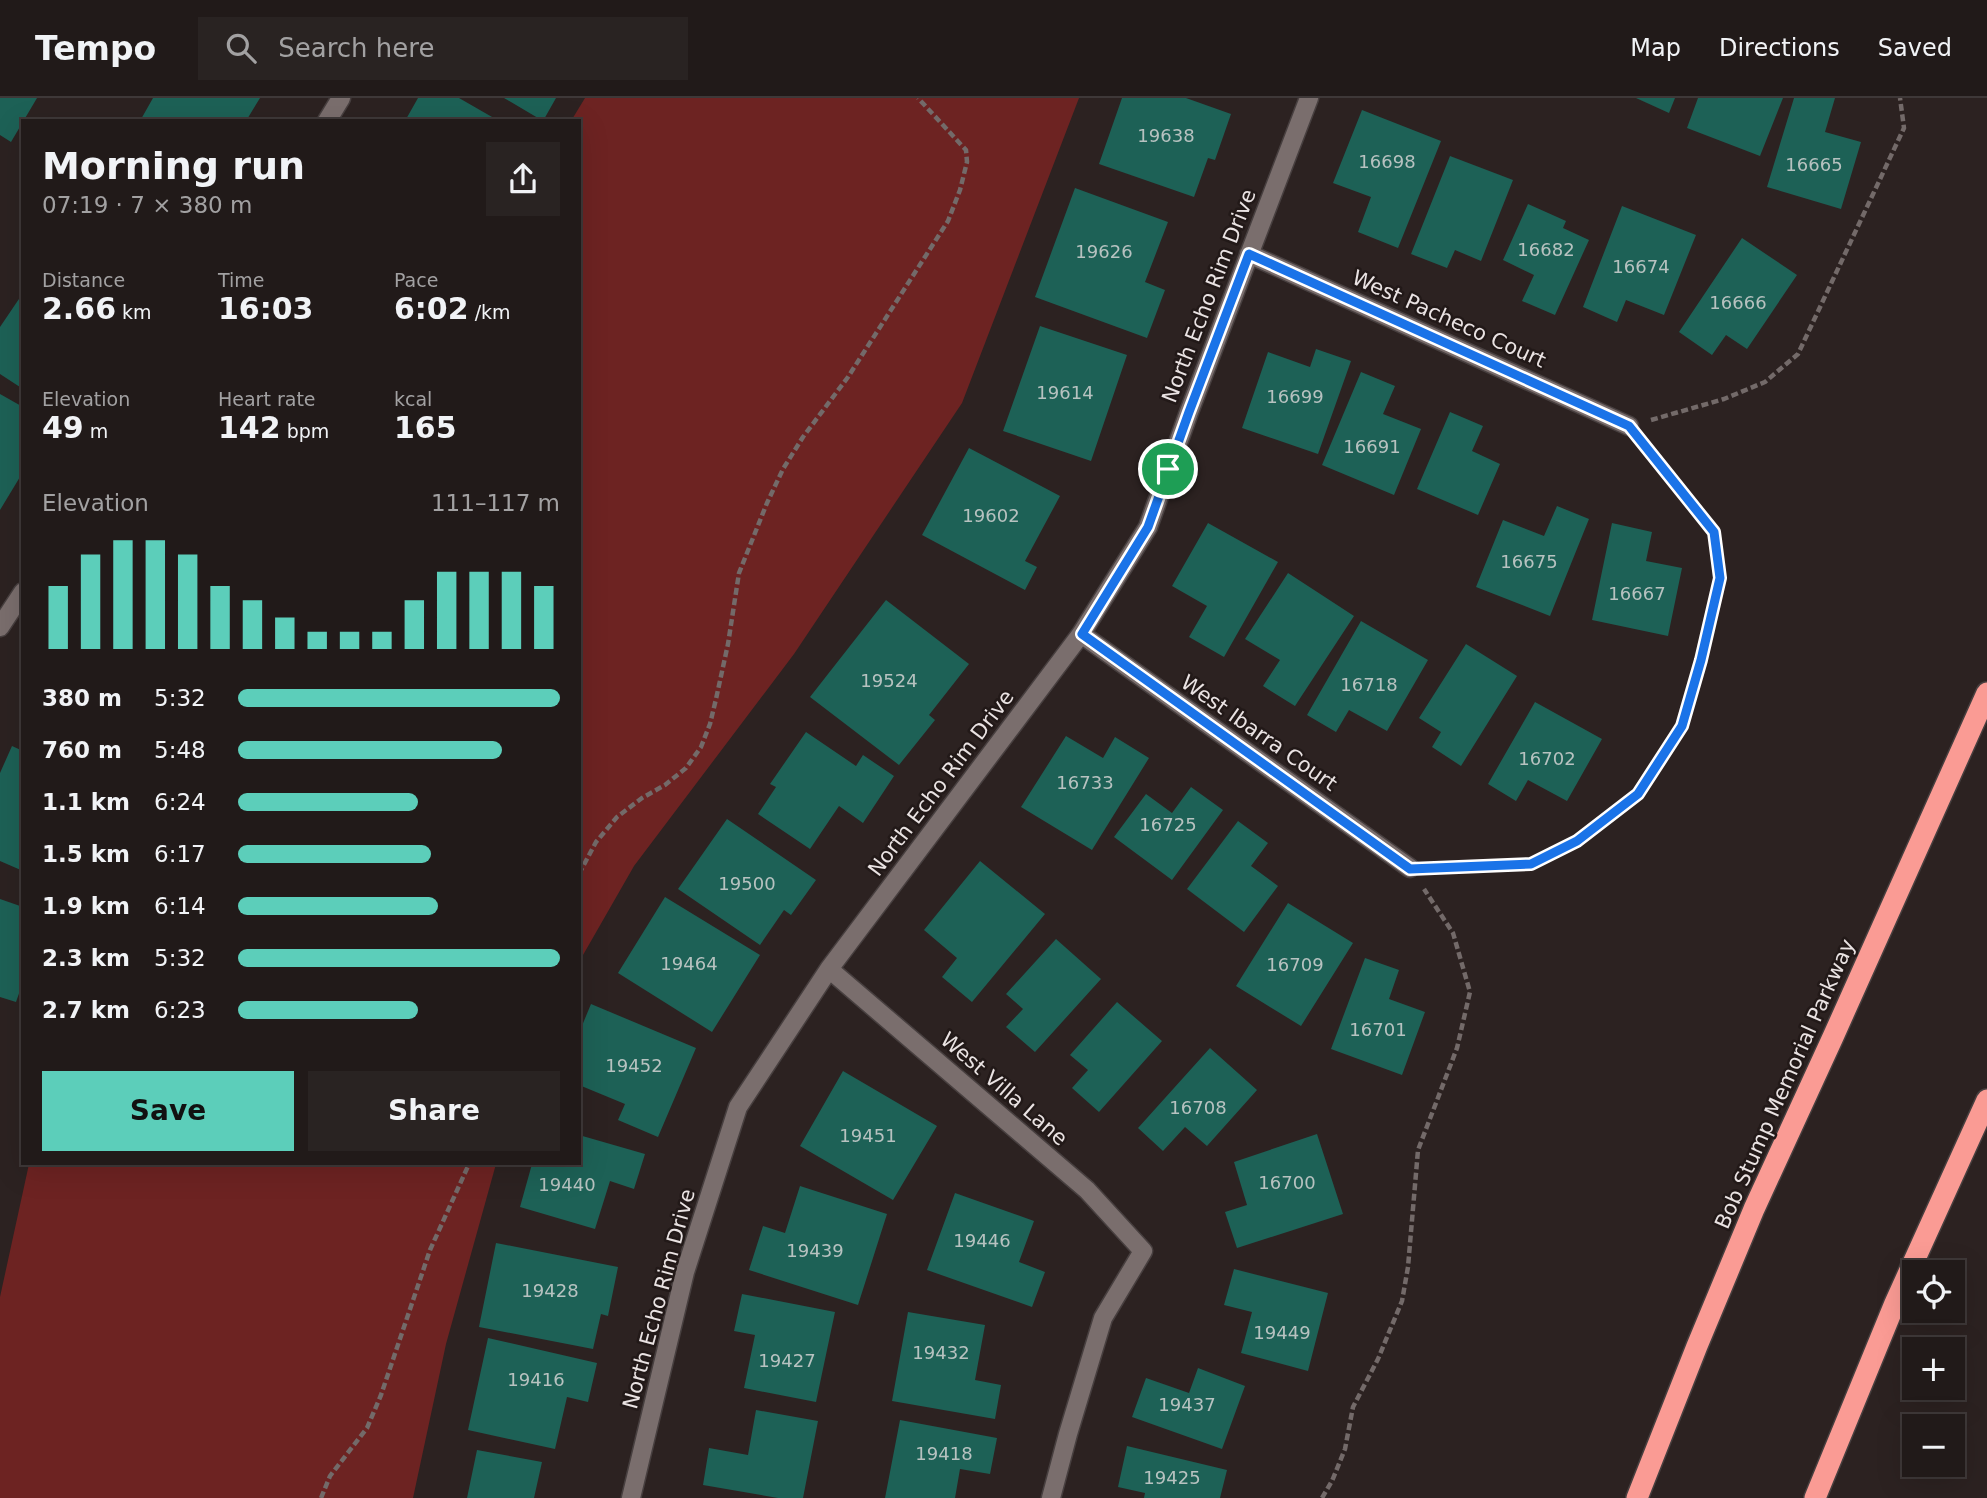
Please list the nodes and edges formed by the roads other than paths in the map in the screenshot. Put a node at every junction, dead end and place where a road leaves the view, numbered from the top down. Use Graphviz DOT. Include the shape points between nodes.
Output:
graph roads {
  1 [pos="341,98"];
  2 [pos="1309,98"];
  3 [pos="328,119"];
  4 [pos="1249,254"];
  5 [pos="1629,426"];
  6 [pos="21,595"];
  7 [pos="0,627"];
  8 [pos="1082,634"];
  9 [pos="1987,693"];
  10 [pos="1410,869"];
  11 [pos="829,970"];
  12 [pos="1987,1100"];
  13 [pos="631,1498"];
  14 [pos="1051,1498"];
  15 [pos="1637,1498"];
  16 [pos="1815,1498"];
  1 -- 3 [label="street"];
  2 -- 4 [label="street, North Echo Rim Drive"];
  4 -- 5 [label="street, West Pacheco Court"];
  4 -- 8 [label="street, North Echo Rim Drive" via="1148,527"];
  6 -- 7 [label="street"];
  8 -- 10 [label="street, West Ibarra Court"];
  8 -- 11 [label="street, North Echo Rim Drive"];
  9 -- 15 [label="highway, Bob Stump Memorial Parkway" via="1754,1209"];
  11 -- 13 [label="street, North Echo Rim Drive" via="738,1107 685,1272"];
  11 -- 14 [label="street, West Villa Lane" via="1087,1190 1143,1251 1103,1318"];
  12 -- 16 [label="highway" via="1895,1303"];
}
